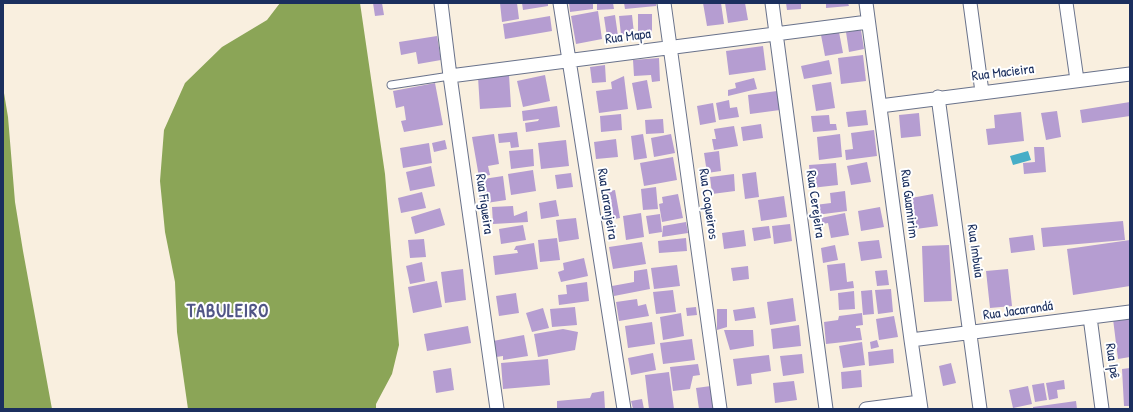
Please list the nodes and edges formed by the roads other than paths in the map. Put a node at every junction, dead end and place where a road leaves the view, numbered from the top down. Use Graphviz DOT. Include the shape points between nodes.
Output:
graph roads {
  1 [pos="441,3"];
  2 [pos="560,3"];
  3 [pos="664,3"];
  4 [pos="772,3"];
  5 [pos="866,3"];
  6 [pos="970,3"];
  7 [pos="1066,3"];
  8 [pos="868,22"];
  9 [pos="776,34"];
  10 [pos="670,48"];
  11 [pos="568,61"];
  12 [pos="1130,74"];
  13 [pos="450,76"];
  14 [pos="1077,80"];
  15 [pos="391,85"];
  16 [pos="982,92"];
  17 [pos="938,97"];
  18 [pos="880,106"];
  19 [pos="1130,312"];
  20 [pos="1090,318"];
  21 [pos="970,334"];
  22 [pos="911,340"];
  23 [pos="921,405"];
  24 [pos="497,409"];
  25 [pos="624,409"];
  26 [pos="720,409"];
  27 [pos="826,409"];
  28 [pos="866,409"];
  29 [pos="980,409"];
  30 [pos="1102,409"];
  1 -- 13 [label="street, Rua Figueira"];
  2 -- 11 [label="street, Rua Laranjeira"];
  3 -- 10 [label="street, Rua Coqueiros"];
  4 -- 9 [label="street, Rua Cerejeira"];
  5 -- 8 [label="street, Rua Guamirim"];
  6 -- 16 [label="street"];
  7 -- 14 [label="street"];
  8 -- 9 [label="street, Rua Mapa"];
  8 -- 18 [label="street, Rua Guamirim"];
  9 -- 10 [label="street, Rua Mapa"];
  9 -- 27 [label="street, Rua Cerejeira"];
  10 -- 11 [label="street, Rua Mapa"];
  10 -- 26 [label="street, Rua Coqueiros"];
  11 -- 13 [label="street, Rua Mapa"];
  11 -- 25 [label="street, Rua Laranjeira"];
  12 -- 14 [label="street, Rua Macieira"];
  13 -- 15 [label="lane, Rua Mapa"];
  13 -- 24 [label="street, Rua Figueira"];
  14 -- 16 [label="street, Rua Macieira"];
  16 -- 17 [label="street, Rua Macieira"];
  17 -- 18 [label="street, Rua Macieira"];
  17 -- 21 [label="street, Rua Imbuia"];
  18 -- 22 [label="street, Rua Guamirim"];
  19 -- 20 [label="street, Rua Jacarandá"];
  20 -- 21 [label="street, Rua Jacarandá"];
  20 -- 30 [label="street, Rua Ipê"];
  21 -- 22 [label="street, Rua Jacarandá"];
  21 -- 29 [label="street, Rua Imbuia"];
  22 -- 23 [label="street, Rua Guamirim"];
  23 -- 28 [label="street"];
}
